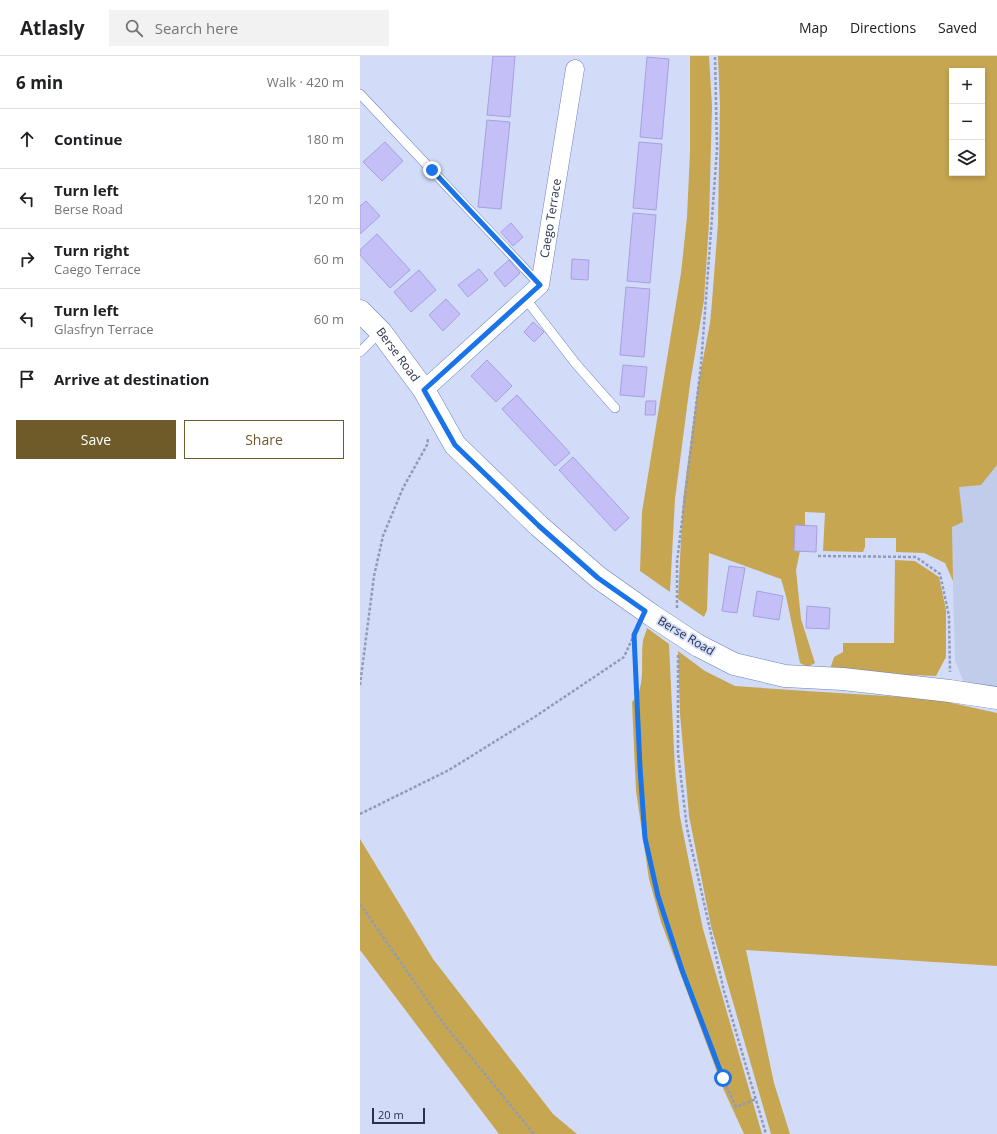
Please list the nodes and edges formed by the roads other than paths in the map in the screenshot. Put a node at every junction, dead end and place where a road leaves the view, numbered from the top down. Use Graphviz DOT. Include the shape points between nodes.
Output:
graph roads {
  1 [pos="575,69"];
  2 [pos="360,94"];
  3 [pos="540,285"];
  4 [pos="525,298"];
  5 [pos="360,311"];
  6 [pos="381,332"];
  7 [pos="360,352"];
  8 [pos="424,390"];
  9 [pos="615,408"];
  10 [pos="997,698"];
  1 -- 3 [label="street, Caego Terrace"];
  2 -- 3 [label="lane"];
  3 -- 4 [label="street"];
  4 -- 8 [label="street"];
  4 -- 9 [label="lane" via="576,364"];
  5 -- 6 [label="main road, Berse Road"];
  6 -- 7 [label="lane"];
  6 -- 8 [label="main road, Berse Road"];
  8 -- 10 [label="main road, Berse Road, bridge" via="455,445 598,578 647,613 687,647 734,664 785,676 950,690"];
}
